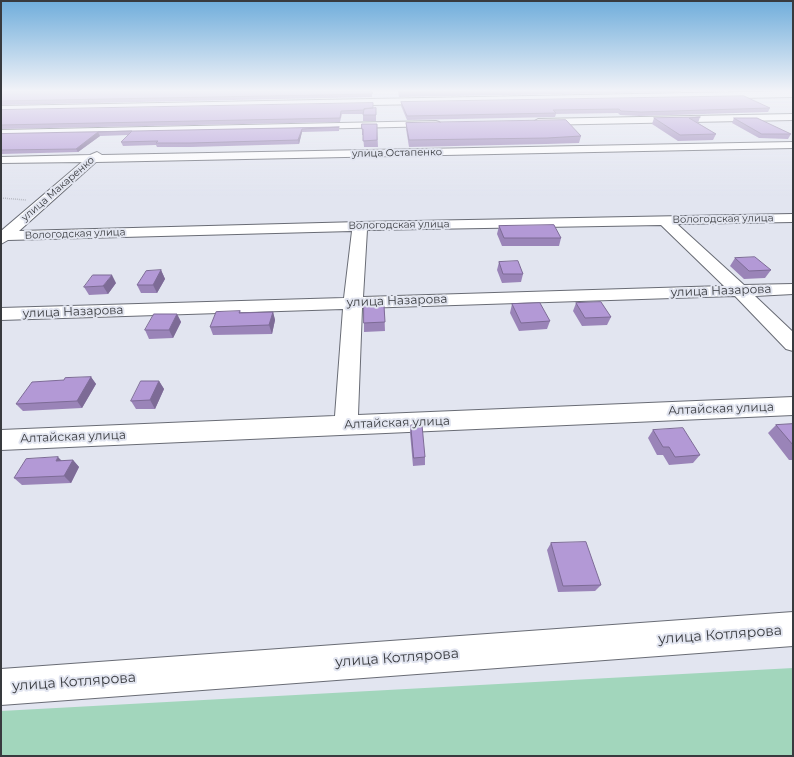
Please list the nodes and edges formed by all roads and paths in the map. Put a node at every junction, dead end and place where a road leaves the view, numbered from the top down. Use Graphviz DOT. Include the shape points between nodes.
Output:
graph roads {
  1 [pos="130,126"];
  2 [pos="207,126"];
  3 [pos="583,126"];
  4 [pos="125,131"];
  5 [pos="1,133"];
  6 [pos="793,145"];
  7 [pos="606,149"];
  8 [pos="93,158"];
  9 [pos="1,160"];
  10 [pos="1,198"];
  11 [pos="38,207"];
  12 [pos="793,218"];
  13 [pos="664,220"];
  14 [pos="360,226"];
  15 [pos="3,238"];
  16 [pos="793,289"];
  17 [pos="740,291"];
  18 [pos="353,303"];
  19 [pos="1,314"];
  20 [pos="793,344"];
  21 [pos="793,406"];
  22 [pos="346,425"];
  23 [pos="1,440"];
  24 [pos="793,629"];
  25 [pos="1,687"];
  1 -- 4 [label="street, улица Макаренко"];
  2 -- 4 [label="street"];
  3 -- 7 [label="street"];
  4 -- 5 [label="street"];
  4 -- 8 [label="street, улица Макаренко"];
  6 -- 7 [label="street, улица Остапенко"];
  7 -- 8 [label="street, улица Остапенко" via="349,150"];
  8 -- 9 [label="street, улица Остапенко"];
  8 -- 11 [label="street, улица Макаренко"];
  10 -- 11 [label="path" via="26,199"];
  11 -- 15 [label="street, улица Макаренко"];
  12 -- 13 [label="street, Вологодская улица"];
  13 -- 14 [label="street, Вологодская улица"];
  13 -- 17 [label="street"];
  14 -- 15 [label="street, Вологодская улица"];
  14 -- 18 [label="street"];
  16 -- 17 [label="street, улица Назарова"];
  17 -- 18 [label="street, улица Назарова"];
  17 -- 20 [label="street"];
  18 -- 19 [label="street, улица Назарова"];
  18 -- 22 [label="street"];
  21 -- 22 [label="street, Алтайская улица"];
  22 -- 23 [label="street, Алтайская улица"];
  24 -- 25 [label="street, улица Котлярова"];
}
